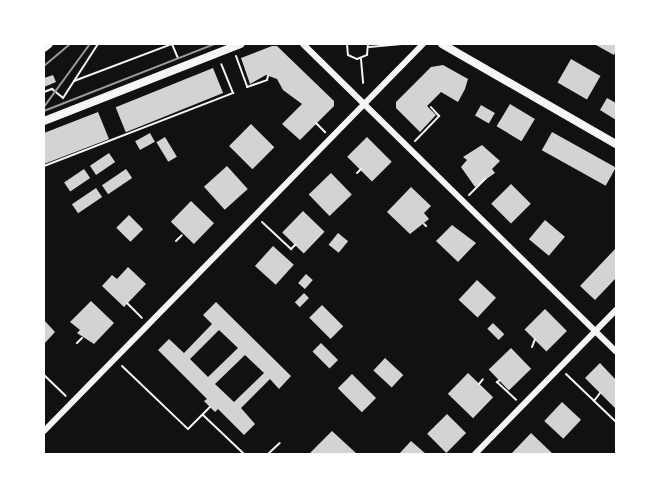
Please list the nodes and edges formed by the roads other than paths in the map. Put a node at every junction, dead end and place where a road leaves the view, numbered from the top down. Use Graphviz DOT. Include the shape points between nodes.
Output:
graph roads {
  1 [pos="49,44"];
  2 [pos="240,44"];
  3 [pos="303,44"];
  4 [pos="423,44"];
  5 [pos="442,44"];
  6 [pos="44,48"];
  7 [pos="365,104"];
  8 [pos="44,122"];
  9 [pos="616,144"];
  10 [pos="616,310"];
  11 [pos="596,331"];
  12 [pos="616,352"];
  13 [pos="44,431"];
  14 [pos="475,454"];
  1 -- 6 [label="street"];
  2 -- 8 [label="street"];
  3 -- 7 [label="street"];
  4 -- 7 [label="street"];
  5 -- 9 [label="street"];
  7 -- 11 [label="street"];
  7 -- 13 [label="street"];
  10 -- 11 [label="street"];
  11 -- 12 [label="street"];
  11 -- 14 [label="street"];
}
